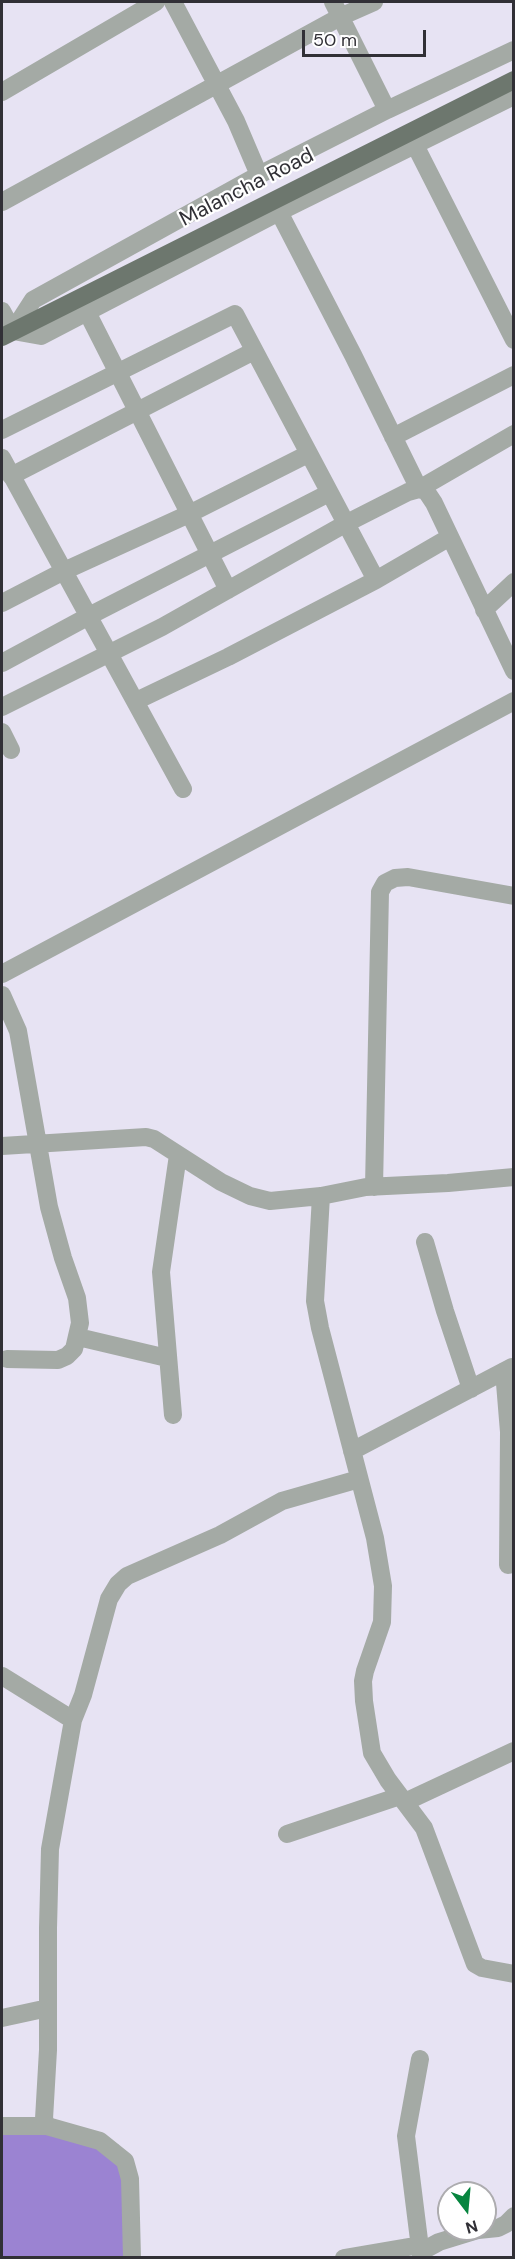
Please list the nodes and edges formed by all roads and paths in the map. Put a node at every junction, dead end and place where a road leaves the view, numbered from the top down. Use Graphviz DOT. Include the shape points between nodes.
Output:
graph roads {
  1 [pos="156,2"];
  2 [pos="172,2"];
  3 [pos="374,2"];
  4 [pos="337,9"];
  5 [pos="513,50"];
  6 [pos="513,80"];
  7 [pos="217,84"];
  8 [pos="2,92"];
  9 [pos="513,96"];
  10 [pos="387,110"];
  11 [pos="415,145"];
  12 [pos="259,175"];
  13 [pos="2,202"];
  14 [pos="279,212"];
  15 [pos="2,310"];
  16 [pos="87,312"];
  17 [pos="7,334"];
  18 [pos="513,340"];
  19 [pos="254,351"];
  20 [pos="117,373"];
  21 [pos="513,375"];
  22 [pos="136,410"];
  23 [pos="2,430"];
  24 [pos="513,434"];
  25 [pos="393,437"];
  26 [pos="308,454"];
  27 [pos="2,458"];
  28 [pos="11,476"];
  29 [pos="419,489"];
  30 [pos="329,493"];
  31 [pos="189,514"];
  32 [pos="345,524"];
  33 [pos="450,537"];
  34 [pos="209,553"];
  35 [pos="64,571"];
  36 [pos="376,580"];
  37 [pos="513,582"];
  38 [pos="228,590"];
  39 [pos="2,603"];
  40 [pos="484,610"];
  41 [pos="88,616"];
  42 [pos="110,653"];
  43 [pos="2,663"];
  44 [pos="513,671"];
  45 [pos="136,701"];
  46 [pos="513,701"];
  47 [pos="2,707"];
  48 [pos="2,732"];
  49 [pos="11,750"];
  50 [pos="183,789"];
  51 [pos="513,896"];
  52 [pos="2,974"];
  53 [pos="2,995"];
  54 [pos="38,1143"];
  55 [pos="2,1146"];
  56 [pos="178,1155"];
  57 [pos="513,1178"];
  58 [pos="374,1187"];
  59 [pos="321,1196"];
  60 [pos="425,1242"];
  61 [pos="78,1337"];
  62 [pos="167,1358"];
  63 [pos="7,1359"];
  64 [pos="509,1369"];
  65 [pos="471,1389"];
  66 [pos="173,1415"];
  67 [pos="351,1451"];
  68 [pos="359,1479"];
  69 [pos="508,1565"];
  70 [pos="2,1676"];
  71 [pos="73,1720"];
  72 [pos="513,1750"];
  73 [pos="403,1799"];
  74 [pos="287,1833"];
  75 [pos="513,1974"];
  76 [pos="48,2008"];
  77 [pos="2,2018"];
  78 [pos="420,2059"];
  79 [pos="2,2126"];
  80 [pos="47,2126"];
  81 [pos="513,2216"];
  82 [pos="421,2253"];
  83 [pos="132,2258"];
  84 [pos="344,2258"];
  1 -- 8 [label="street"];
  2 -- 7 [label="street"];
  3 -- 4 [label="street"];
  4 -- 7 [label="street"];
  4 -- 10 [label="street"];
  5 -- 10 [label="street"];
  6 -- 17 [label="main road, Malancha Road"];
  7 -- 12 [label="street"];
  7 -- 13 [label="street"];
  9 -- 11 [label="street"];
  10 -- 12 [label="street"];
  11 -- 14 [label="street"];
  11 -- 18 [label="street"];
  12 -- 17 [label="street" via="33,300"];
  14 -- 16 [label="street"];
  14 -- 25 [label="street"];
  15 -- 17 [label="street"];
  16 -- 17 [label="street" via="41,336"];
  16 -- 20 [label="street"];
  19 -- 20 [label="street" via="235,314"];
  19 -- 22 [label="street"];
  19 -- 26 [label="street"];
  20 -- 22 [label="street"];
  20 -- 23 [label="street"];
  21 -- 25 [label="street"];
  22 -- 28 [label="street"];
  22 -- 31 [label="street"];
  24 -- 29 [label="street"];
  25 -- 29 [label="street"];
  26 -- 30 [label="street"];
  26 -- 31 [label="street"];
  27 -- 28 [label="street"];
  28 -- 35 [label="street"];
  29 -- 32 [label="street"];
  29 -- 33 [label="street" via="426,491"];
  30 -- 32 [label="street"];
  30 -- 34 [label="street"];
  31 -- 34 [label="street"];
  31 -- 35 [label="street"];
  32 -- 36 [label="street"];
  32 -- 38 [label="street"];
  33 -- 36 [label="street"];
  33 -- 40 [label="street"];
  34 -- 38 [label="street"];
  34 -- 41 [label="street"];
  35 -- 39 [label="street"];
  35 -- 41 [label="street"];
  36 -- 45 [label="street"];
  37 -- 40 [label="street"];
  38 -- 42 [label="street"];
  40 -- 44 [label="street"];
  41 -- 42 [label="street"];
  41 -- 43 [label="street"];
  42 -- 45 [label="street"];
  42 -- 47 [label="street"];
  45 -- 50 [label="street"];
  46 -- 52 [label="street"];
  48 -- 49 [label="street"];
  51 -- 58 [label="street" via="408,877 395,878 381,892"];
  53 -- 54 [label="street" via="18,1031"];
  54 -- 55 [label="street"];
  54 -- 56 [label="street" via="146,1137"];
  54 -- 61 [label="street" via="49,1207 77,1298"];
  56 -- 59 [label="street" via="250,1196 270,1201"];
  56 -- 62 [label="street" via="161,1272"];
  57 -- 58 [label="street"];
  58 -- 59 [label="street"];
  59 -- 67 [label="street" via="315,1301"];
  60 -- 65 [label="street"];
  61 -- 62 [label="street"];
  61 -- 63 [label="street" via="74,1349 58,1360"];
  62 -- 66 [label="street"];
  64 -- 65 [label="street"];
  64 -- 69 [label="street"];
  65 -- 67 [label="street"];
  67 -- 68 [label="street"];
  68 -- 71 [label="street" via="282,1501 220,1535 127,1576 109,1599"];
  68 -- 73 [label="street" via="375,1538 384,1600 382,1622 365,1671 364,1701 372,1753"];
  70 -- 71 [label="street"];
  71 -- 76 [label="street" via="50,1849"];
  72 -- 73 [label="street"];
  73 -- 74 [label="street"];
  73 -- 75 [label="street" via="424,1828 475,1964"];
  76 -- 77 [label="street"];
  76 -- 80 [label="street" via="44,2119"];
  78 -- 82 [label="street" via="406,2136"];
  79 -- 80 [label="street"];
  80 -- 83 [label="street" via="100,2141 124,2161 130,2179"];
  81 -- 82 [label="street" via="498,2228 439,2242"];
  82 -- 84 [label="street"];
}
